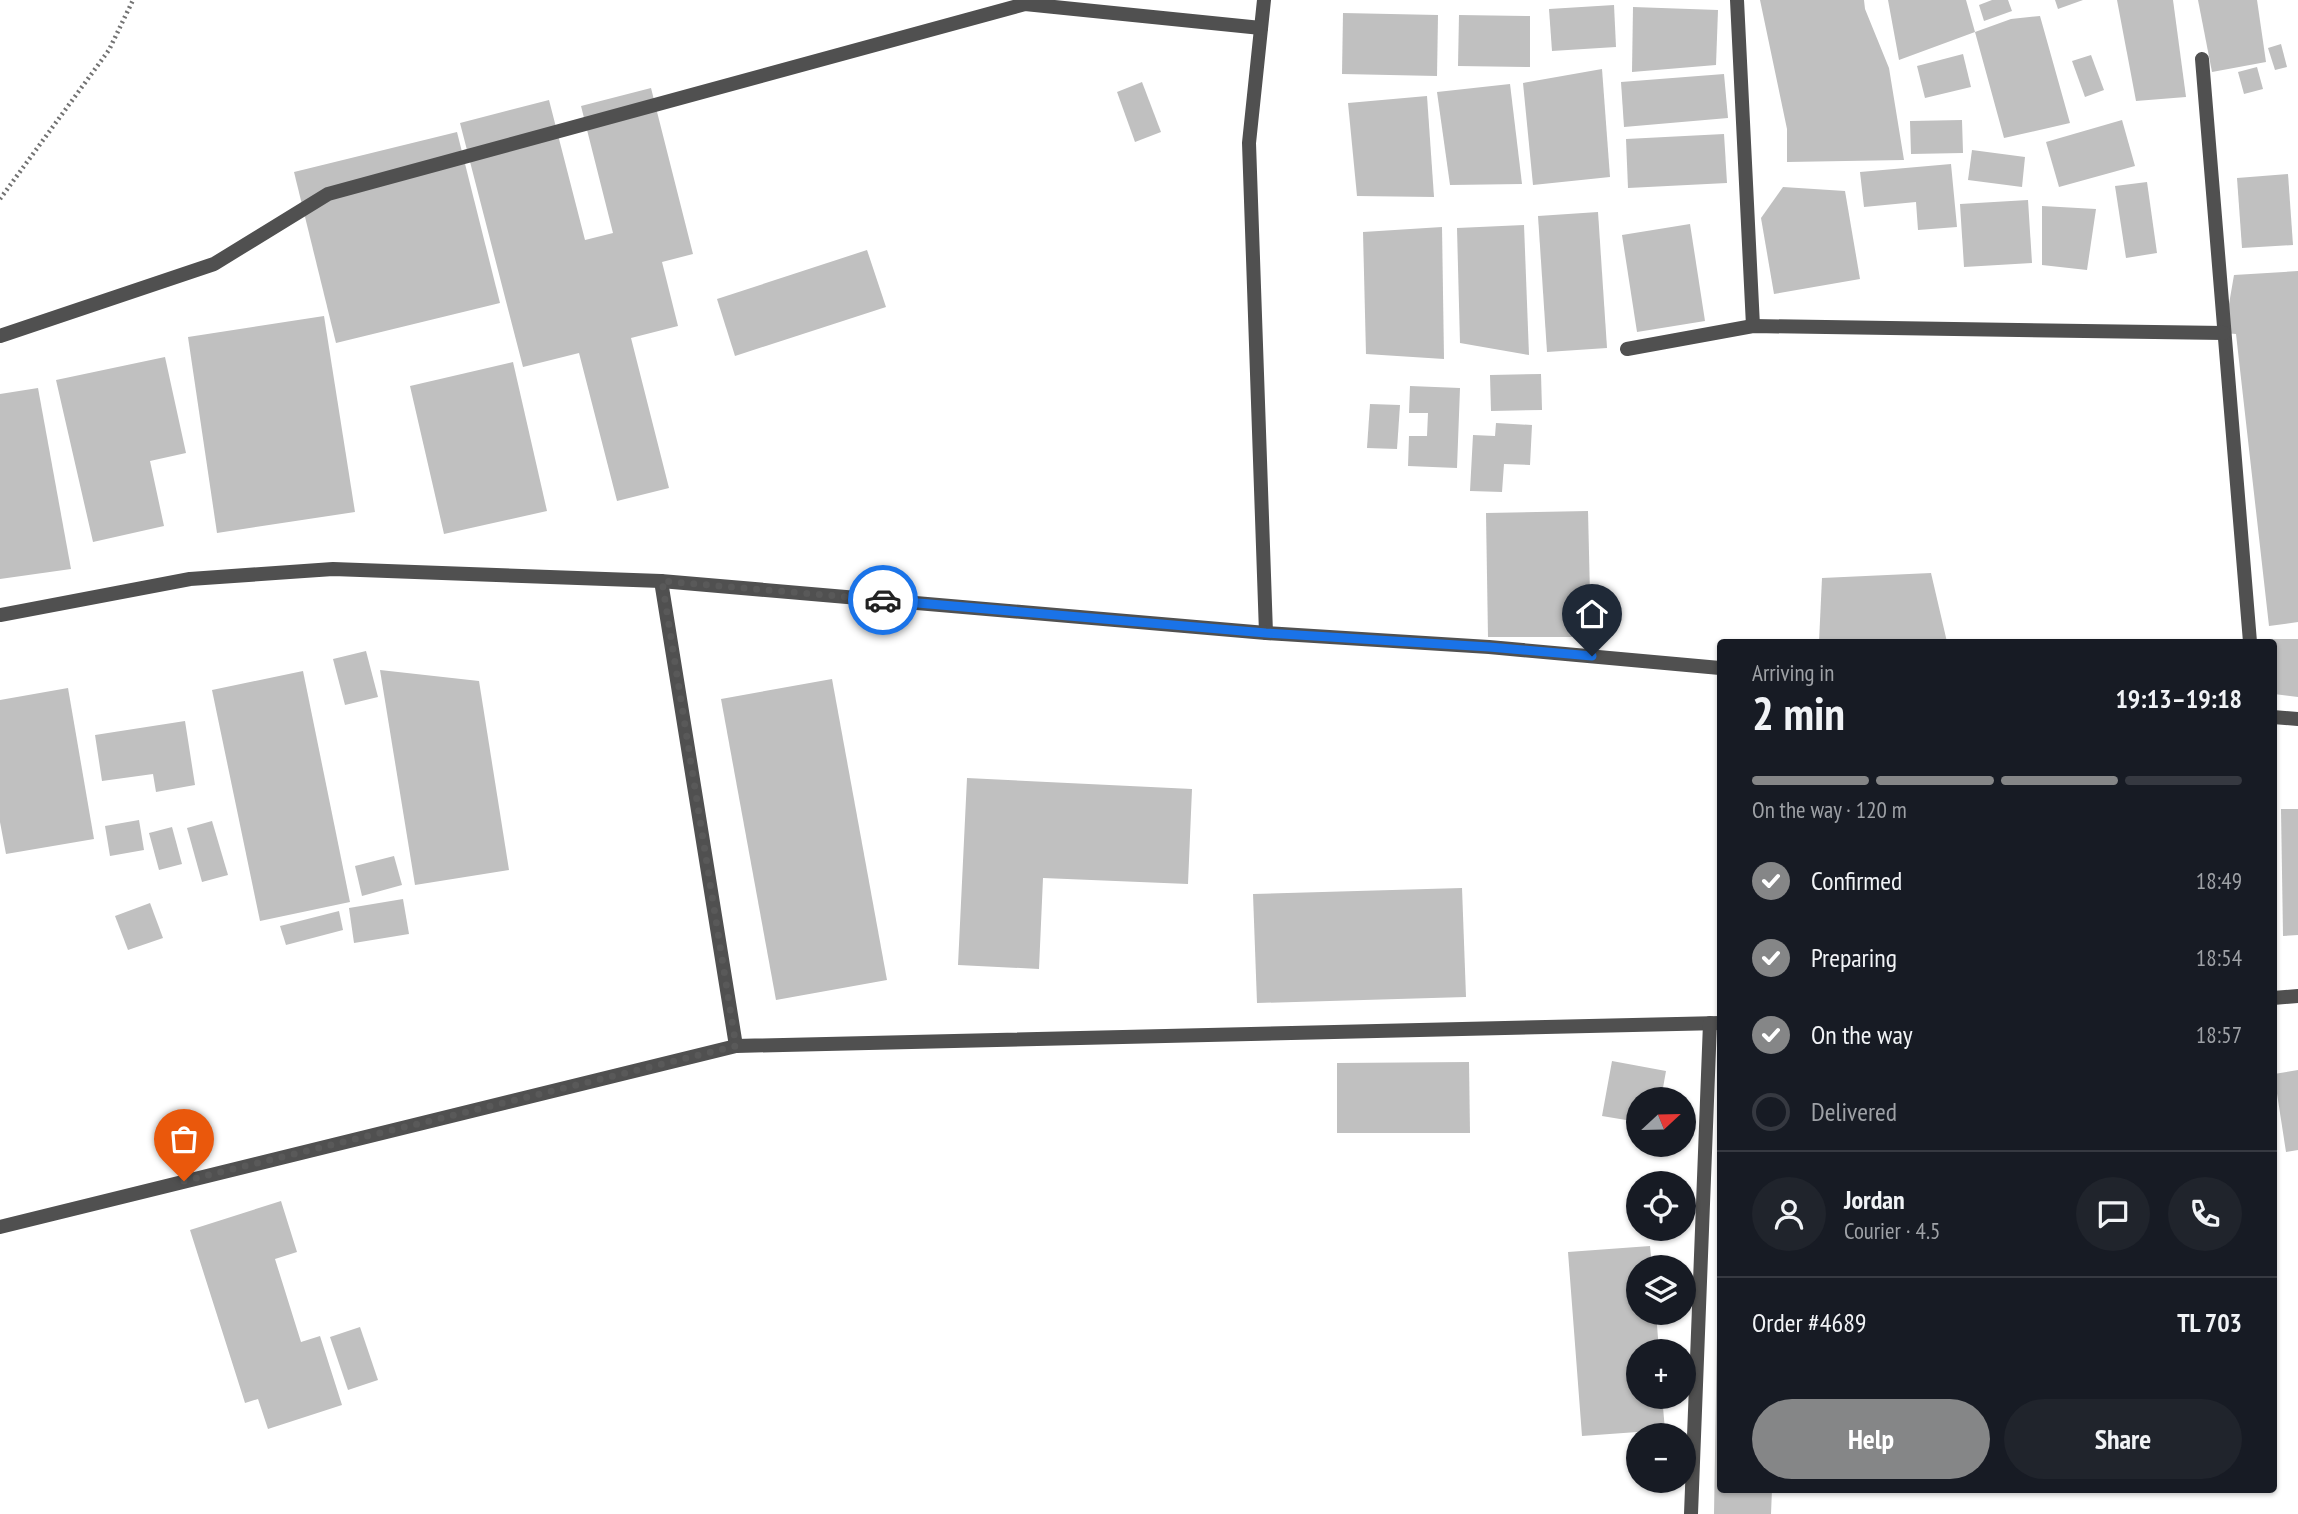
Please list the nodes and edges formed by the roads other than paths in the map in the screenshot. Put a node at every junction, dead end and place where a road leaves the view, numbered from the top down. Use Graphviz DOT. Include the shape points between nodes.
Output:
graph roads {
  1 [pos="1264,0"];
  2 [pos="1737,0"];
  3 [pos="1261,28"];
  4 [pos="2202,59"];
  5 [pos="1754,326"];
  6 [pos="2224,333"];
  7 [pos="0,335"];
  8 [pos="1628,349"];
  9 [pos="662,581"];
  10 [pos="0,614"];
  11 [pos="1266,633"];
  12 [pos="2250,639"];
  13 [pos="1717,668"];
  14 [pos="2277,717"];
  15 [pos="2298,719"];
  16 [pos="2298,996"];
  17 [pos="2277,998"];
  18 [pos="1715,1023"];
  19 [pos="736,1046"];
  20 [pos="0,1227"];
  21 [pos="1691,1514"];
  1 -- 3 [label="street"];
  2 -- 5 [label="street"];
  3 -- 7 [label="street" via="1025,4 328,194 214,264"];
  3 -- 11 [label="street" via="1249,143"];
  4 -- 6 [label="street"];
  5 -- 6 [label="street"];
  5 -- 8 [label="street"];
  6 -- 12 [label="street"];
  9 -- 10 [label="street" via="333,569 190,579"];
  9 -- 11 [label="street"];
  9 -- 19 [label="street"];
  11 -- 13 [label="street"];
  14 -- 15 [label="street"];
  16 -- 17 [label="street"];
  18 -- 19 [label="street"];
  18 -- 21 [label="street"];
  19 -- 20 [label="street"];
}
